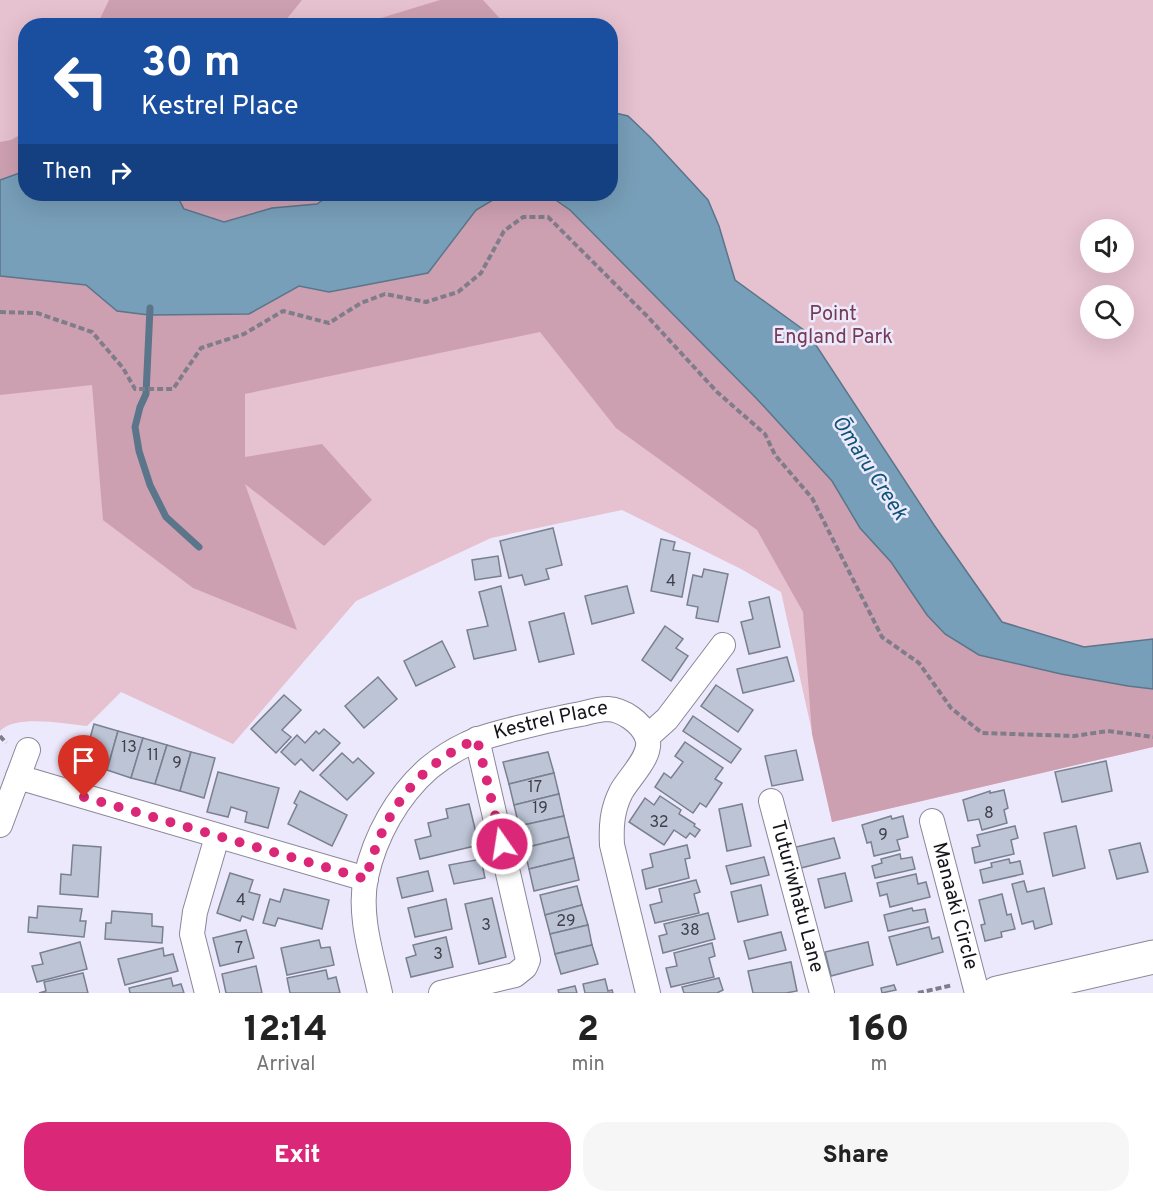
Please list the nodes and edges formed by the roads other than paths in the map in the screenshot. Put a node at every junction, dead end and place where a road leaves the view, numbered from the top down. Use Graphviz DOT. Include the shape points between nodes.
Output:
graph roads {
  1 [pos="723,645"];
  2 [pos="647,737"];
  3 [pos="477,739"];
  4 [pos="28,750"];
  5 [pos="18,777"];
  6 [pos="771,801"];
  7 [pos="932,821"];
  8 [pos="0,825"];
  9 [pos="217,837"];
  10 [pos="366,879"];
  11 [pos="1153,957"];
  12 [pos="1086,983"];
  13 [pos="207,993"];
  14 [pos="380,993"];
  15 [pos="441,993"];
  16 [pos="648,993"];
  17 [pos="822,993"];
  18 [pos="977,993"];
  19 [pos="997,993"];
  1 -- 2 [label="street" via="668,719"];
  2 -- 3 [label="street, Kestrel Place" via="625,713 608,709 559,717"];
  2 -- 16 [label="street" via="643,759 621,792 610,825"];
  3 -- 10 [label="street, Kestrel Place" via="447,755 412,784 384,826"];
  3 -- 15 [label="street" via="528,960 515,975"];
  4 -- 5 [label="street"];
  5 -- 8 [label="street"];
  5 -- 9 [label="street"];
  6 -- 17 [label="street, Tuturiwhatu Lane"];
  7 -- 18 [label="street, Manaaki Circle"];
  9 -- 10 [label="street"];
  9 -- 13 [label="street" via="192,934"];
  10 -- 14 [label="street, Kestrel Place" via="366,927"];
  11 -- 12 [label="main road"];
  12 -- 19 [label="main road"];
}
